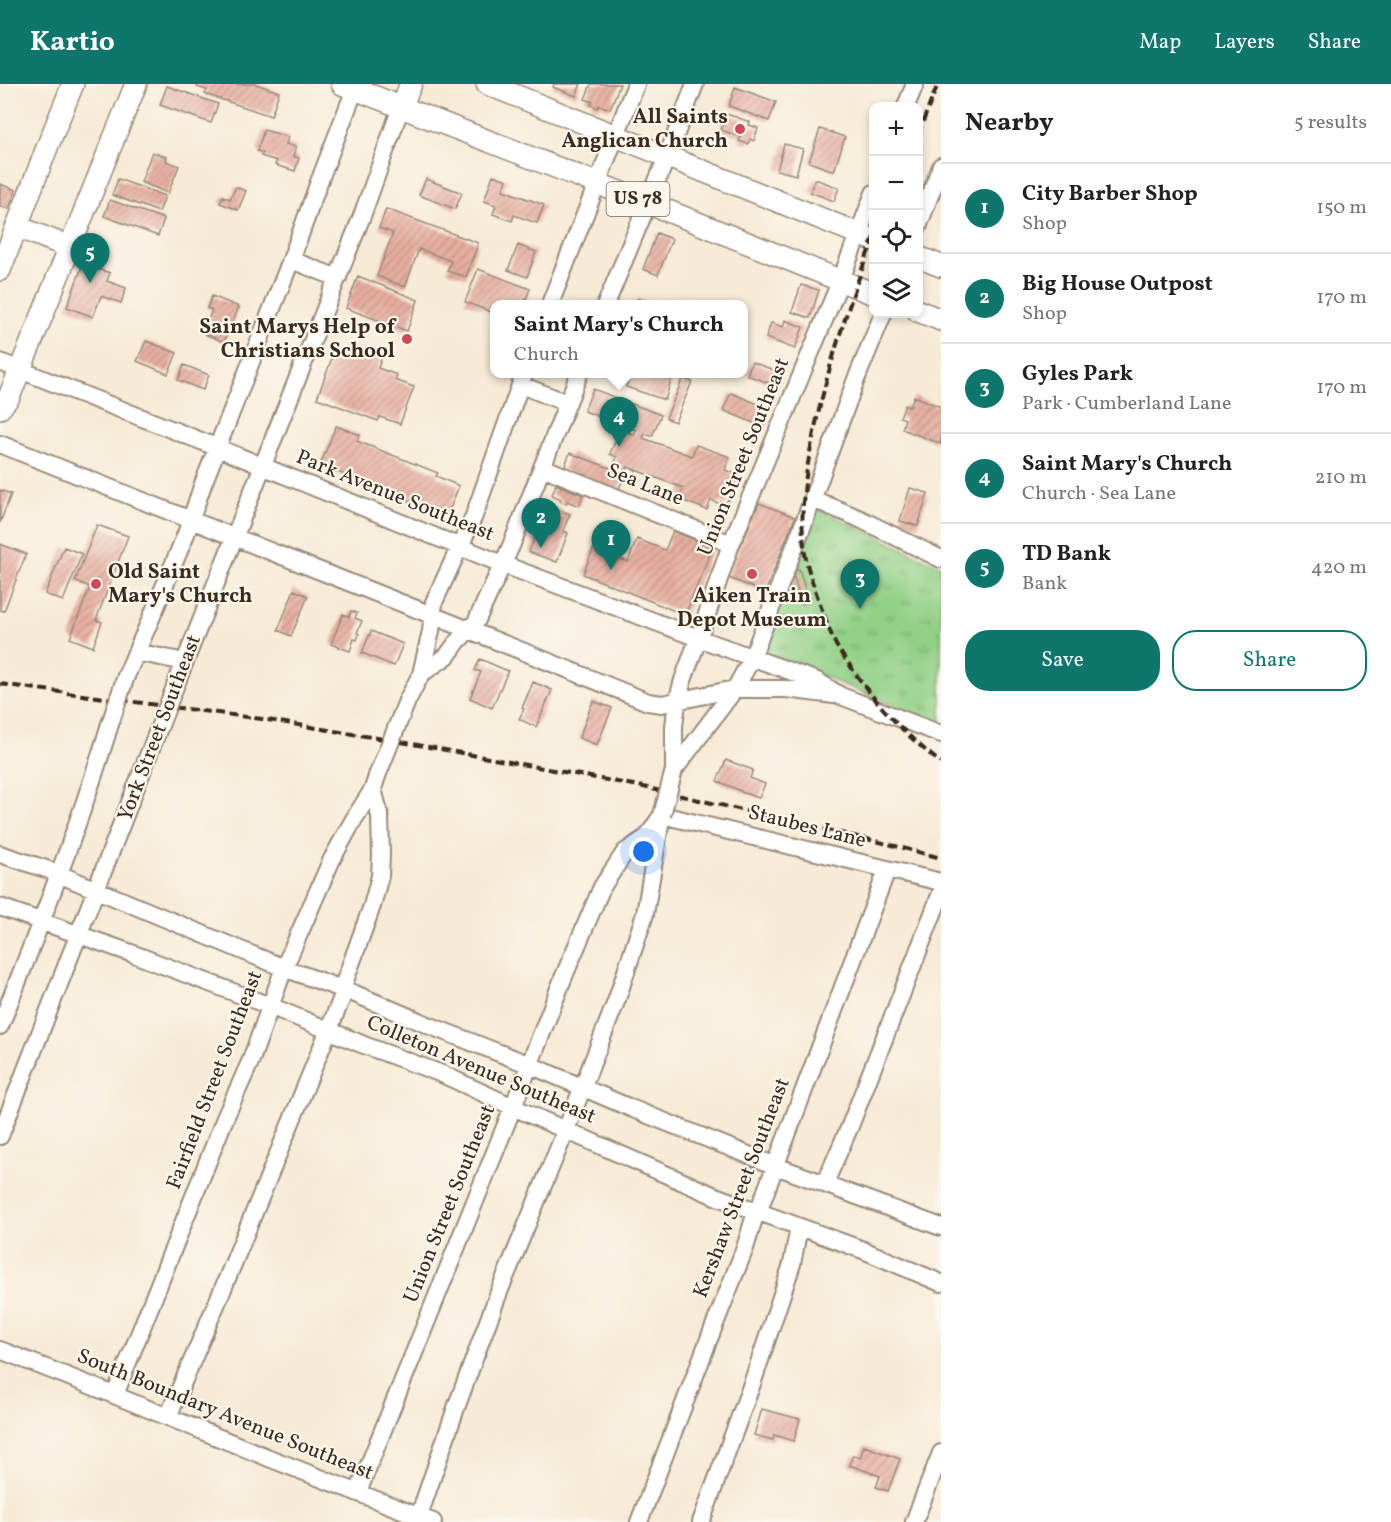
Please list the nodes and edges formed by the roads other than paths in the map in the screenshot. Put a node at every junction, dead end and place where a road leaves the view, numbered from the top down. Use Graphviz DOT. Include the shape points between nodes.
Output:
graph roads {
  1 [pos="73,84"];
  2 [pos="135,84"];
  3 [pos="411,84"];
  4 [pos="487,84"];
  5 [pos="636,84"];
  6 [pos="695,84"];
  7 [pos="915,84"];
  8 [pos="352,86"];
  9 [pos="908,102"];
  10 [pos="401,107"];
  11 [pos="616,136"];
  12 [pos="667,157"];
  13 [pos="941,166"];
  14 [pos="598,184"];
  15 [pos="647,203"];
  16 [pos="870,210"];
  17 [pos="923,214"];
  18 [pos="18,227"];
  19 [pos="866,237"];
  20 [pos="69,247"];
  21 [pos="923,259"];
  22 [pos="291,260"];
  23 [pos="941,266"];
  24 [pos="0,270"];
  25 [pos="338,278"];
  26 [pos="840,282"];
  27 [pos="869,293"];
  28 [pos="552,300"];
  29 [pos="608,300"];
  30 [pos="923,313"];
  31 [pos="881,318"];
  32 [pos="941,320"];
  33 [pos="0,363"];
  34 [pos="20,370"];
  35 [pos="577,378"];
  36 [pos="523,379"];
  37 [pos="567,403"];
  38 [pos="0,408"];
  39 [pos="0,444"];
  40 [pos="218,448"];
  41 [pos="263,467"];
  42 [pos="542,467"];
  43 [pos="813,499"];
  44 [pos="191,520"];
  45 [pos="235,538"];
  46 [pos="731,544"];
  47 [pos="460,547"];
  48 [pos="941,559"];
  49 [pos="502,564"];
  50 [pos="432,616"];
  51 [pos="470,630"];
  52 [pos="698,638"];
  53 [pos="136,652"];
  54 [pos="752,658"];
  55 [pos="185,662"];
  56 [pos="421,674"];
  57 [pos="735,689"];
  58 [pos="841,696"];
  59 [pos="677,702"];
  60 [pos="941,734"];
  61 [pos="674,770"];
  62 [pos="375,782"];
  63 [pos="662,815"];
  64 [pos="0,854"];
  65 [pos="886,870"];
  66 [pos="58,874"];
  67 [pos="941,882"];
  68 [pos="97,890"];
  69 [pos="941,893"];
  70 [pos="0,906"];
  71 [pos="41,922"];
  72 [pos="79,935"];
  73 [pos="284,968"];
  74 [pos="344,990"];
  75 [pos="270,1006"];
  76 [pos="0,1026"];
  77 [pos="329,1030"];
  78 [pos="530,1065"];
  79 [pos="582,1088"];
  80 [pos="513,1107"];
  81 [pos="566,1130"];
  82 [pos="0,1136"];
  83 [pos="776,1166"];
  84 [pos="825,1183"];
  85 [pos="758,1212"];
  86 [pos="799,1227"];
  87 [pos="941,1227"];
  88 [pos="941,1283"];
  89 [pos="0,1350"];
  90 [pos="115,1395"];
  91 [pos="168,1417"];
  92 [pos="941,1453"];
  93 [pos="358,1492"];
  94 [pos="426,1519"];
  95 [pos="639,1522"];
  96 [pos="701,1522"];
  97 [pos="914,1522"];
  1 -- 18 [label="main road"];
  2 -- 20 [label="main road"];
  3 -- 10 [label="main road, York Street Southeast"];
  4 -- 11 [label="main road, US 78"];
  5 -- 11 [label="street"];
  6 -- 12 [label="street"];
  7 -- 9 [label="street"];
  8 -- 10 [label="main road"];
  8 -- 22 [label="street, York Street Southeast"];
  10 -- 14 [label="main road, US 78"];
  10 -- 25 [label="street, York Street Southeast"];
  11 -- 12 [label="main road, US 78"];
  11 -- 14 [label="street"];
  12 -- 15 [label="street"];
  12 -- 19 [label="main road, US 78"];
  13 -- 17 [label="street"];
  14 -- 15 [label="main road, US 78"];
  14 -- 28 [label="street"];
  15 -- 26 [label="main road, US 78"];
  15 -- 29 [label="street"];
  16 -- 19 [label="street, Union Street Southeast"];
  18 -- 20 [label="main road"];
  18 -- 24 [label="main road"];
  19 -- 26 [label="street, Union Street Southeast"];
  20 -- 34 [label="main road"];
  21 -- 23 [label="main road"];
  22 -- 25 [label="street"];
  22 -- 40 [label="street, York Street Southeast"];
  25 -- 41 [label="street, York Street Southeast"];
  26 -- 27 [label="main road, US 78"];
  26 -- 46 [label="street, Union Street Southeast"];
  30 -- 32 [label="main road"];
  31 -- 43 [label="street, Union Street Southeast"];
  33 -- 34 [label="street, Park Avenue Southeast"];
  34 -- 38 [label="main road"];
  34 -- 40 [label="street, Park Avenue Southeast"];
  35 -- 37 [label="street, Fairfield Street Southeast"];
  36 -- 37 [label="street"];
  36 -- 47 [label="street, Fairfield Street Southeast"];
  37 -- 42 [label="street, Fairfield Street Southeast"];
  39 -- 44 [label="street, Park Avenue Southeast"];
  40 -- 41 [label="street, Park Avenue Southeast"];
  40 -- 44 [label="street, York Street Southeast"];
  41 -- 45 [label="street, York Street Southeast"];
  41 -- 47 [label="street, Park Avenue Southeast"];
  42 -- 46 [label="street, Sea Lane"];
  42 -- 49 [label="street, Fairfield Street Southeast"];
  43 -- 48 [label="street"];
  43 -- 54 [label="street, Union Street Southeast"];
  44 -- 45 [label="street, Park Avenue Southeast"];
  44 -- 53 [label="street, York Street Southeast"];
  45 -- 50 [label="street, Park Avenue Southeast"];
  45 -- 55 [label="street, York Street Southeast"];
  46 -- 52 [label="street, Union Street Southeast"];
  47 -- 49 [label="street, Park Avenue Southeast"];
  47 -- 50 [label="street, Fairfield Street Southeast" via="434,602"];
  49 -- 51 [label="street, Fairfield Street Southeast"];
  49 -- 52 [label="street, Park Avenue Southeast"];
  50 -- 51 [label="street, Park Avenue Southeast"];
  50 -- 56 [label="street, Fairfield Street Southeast"];
  51 -- 56 [label="street, Fairfield Street Southeast" via="447,656"];
  51 -- 59 [label="street, Park Avenue Southeast" via="648,702"];
  52 -- 54 [label="street, Park Avenue Southeast"];
  52 -- 59 [label="street, Union Street Southeast"];
  53 -- 55 [label="street"];
  53 -- 66 [label="street, York Street Southeast, bridge"];
  54 -- 57 [label="street, Union Street Southeast"];
  54 -- 58 [label="street, Park Avenue Southeast" via="818,681"];
  55 -- 68 [label="street, York Street Southeast, bridge"];
  56 -- 62 [label="street, Fairfield Street Southeast, bridge"];
  57 -- 58 [label="street, Park Avenue Southeast" via="786,689"];
  57 -- 59 [label="street, Park Avenue Southeast"];
  57 -- 61 [label="street, Union Street Southeast"];
  58 -- 60 [label="street, Park Avenue Southeast"];
  59 -- 61 [label="street, Union Street Southeast"];
  61 -- 63 [label="street, Union Street Southeast, bridge"];
  62 -- 73 [label="street, Fairfield Street Southeast" via="332,859"];
  62 -- 74 [label="street" via="380,816 380,876"];
  63 -- 65 [label="street, Staubes Lane"];
  63 -- 78 [label="street, Union Street Southeast" via="647,837 625,852 602,887"];
  63 -- 79 [label="street, Union Street Southeast" via="645,914"];
  64 -- 66 [label="street, Colleton Avenue Southeast"];
  65 -- 67 [label="street, Staubes Lane"];
  65 -- 83 [label="street, Kershaw Street Southeast"];
  66 -- 68 [label="street, Colleton Avenue Southeast"];
  66 -- 71 [label="street, York Street Southeast"];
  68 -- 72 [label="street, York Street Southeast"];
  68 -- 73 [label="street, Colleton Avenue Southeast"];
  69 -- 84 [label="street"];
  70 -- 71 [label="street, Colleton Avenue Southeast"];
  71 -- 72 [label="street, Colleton Avenue Southeast"];
  71 -- 76 [label="street, York Street Southeast"];
  72 -- 75 [label="street, Colleton Avenue Southeast"];
  72 -- 82 [label="street, York Street Southeast"];
  73 -- 74 [label="street, Colleton Avenue Southeast"];
  73 -- 75 [label="street, Fairfield Street Southeast"];
  74 -- 77 [label="street"];
  74 -- 78 [label="street, Colleton Avenue Southeast"];
  75 -- 77 [label="street, Colleton Avenue Southeast"];
  75 -- 90 [label="street, Fairfield Street Southeast"];
  77 -- 80 [label="street, Colleton Avenue Southeast" via="442,1074"];
  77 -- 91 [label="street"];
  78 -- 79 [label="street, Colleton Avenue Southeast"];
  78 -- 80 [label="street, Union Street Southeast"];
  79 -- 81 [label="street, Union Street Southeast"];
  79 -- 83 [label="street, Colleton Avenue Southeast"];
  80 -- 81 [label="street, Colleton Avenue Southeast"];
  80 -- 93 [label="street, Union Street Southeast"];
  81 -- 85 [label="street, Colleton Avenue Southeast"];
  81 -- 94 [label="street, Union Street Southeast" via="457,1406"];
  83 -- 84 [label="street, Colleton Avenue Southeast"];
  83 -- 85 [label="street, Kershaw Street Southeast"];
  84 -- 87 [label="street, Colleton Avenue Southeast"];
  85 -- 86 [label="street, Colleton Avenue Southeast"];
  85 -- 95 [label="street, Kershaw Street Southeast"];
  86 -- 88 [label="street, Colleton Avenue Southeast"];
  86 -- 96 [label="street" via="792,1264"];
  89 -- 90 [label="street, South Boundary Avenue Southeast"];
  90 -- 91 [label="street, South Boundary Avenue Southeast"];
  91 -- 93 [label="street, South Boundary Avenue Southeast"];
  92 -- 97 [label="street"];
  93 -- 94 [label="street, South Boundary Avenue Southeast"];
}
